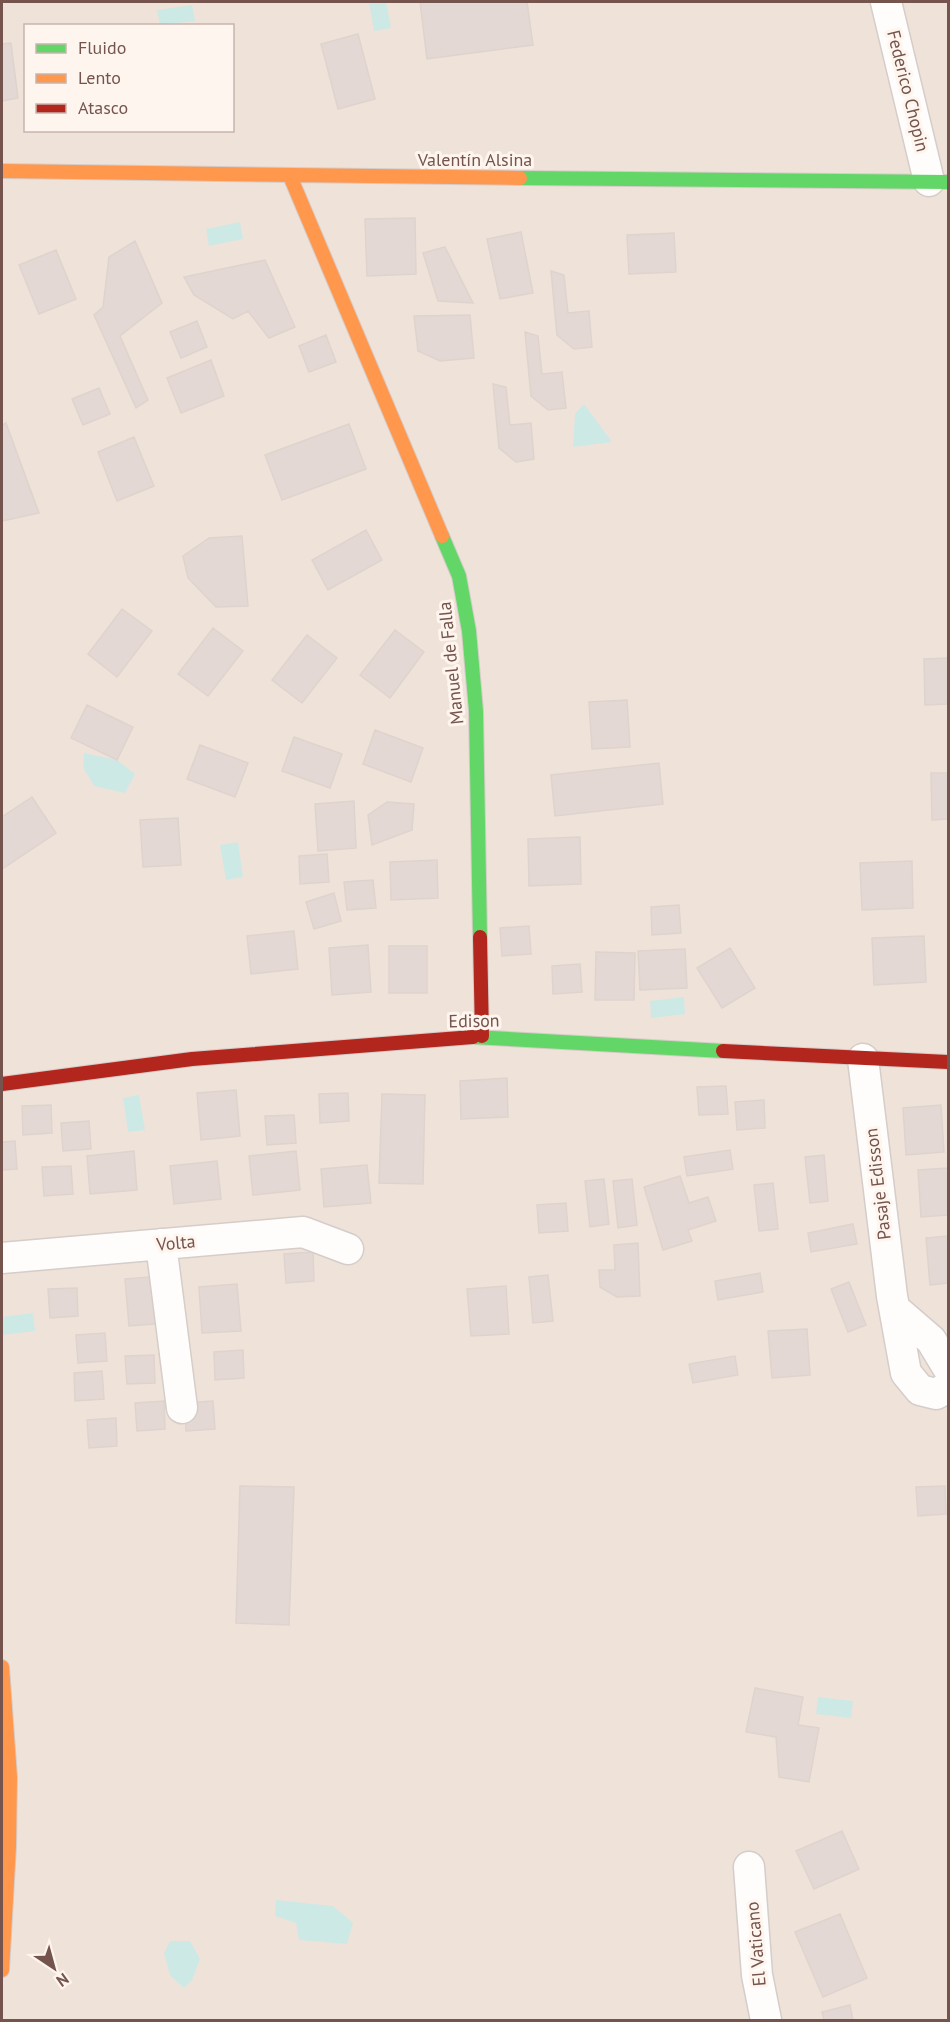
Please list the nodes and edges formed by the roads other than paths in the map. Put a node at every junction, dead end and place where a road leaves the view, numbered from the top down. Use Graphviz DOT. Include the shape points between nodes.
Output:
graph roads {
  1 [pos="886,2"];
  2 [pos="2,171"];
  3 [pos="290,176"];
  4 [pos="939,182"];
  5 [pos="482,1036"];
  6 [pos="863,1059"];
  7 [pos="948,1062"];
  8 [pos="2,1084"];
  9 [pos="161,1244"];
  10 [pos="348,1249"];
  11 [pos="2,1258"];
  12 [pos="895,1309"];
  13 [pos="948,1368"];
  14 [pos="948,1387"];
  15 [pos="182,1408"];
  16 [pos="2,1666"];
  17 [pos="749,1867"];
  18 [pos="2,1970"];
  19 [pos="766,2020"];
  1 -- 4 [label="street, Federico Chopin"];
  2 -- 3 [label="street, Valentín Alsina"];
  3 -- 4 [label="street, Valentín Alsina"];
  3 -- 5 [label="street, Manuel de Falla" via="459,576 470,631 476,711"];
  5 -- 6 [label="street, Edison"];
  5 -- 8 [label="street, Edison" via="192,1059"];
  6 -- 7 [label="street, Edison"];
  6 -- 12 [label="street, Pasaje Edisson"];
  9 -- 10 [label="street, Volta" via="303,1232"];
  9 -- 11 [label="street, Volta"];
  9 -- 15 [label="street"];
  12 -- 13 [label="street" via="930,1340"];
  12 -- 14 [label="street, Pasaje Edisson" via="906,1373 920,1390 936,1394"];
  16 -- 18 [label="street" via="10,1777"];
  17 -- 19 [label="street, El Vaticano" via="757,1976"];
}
